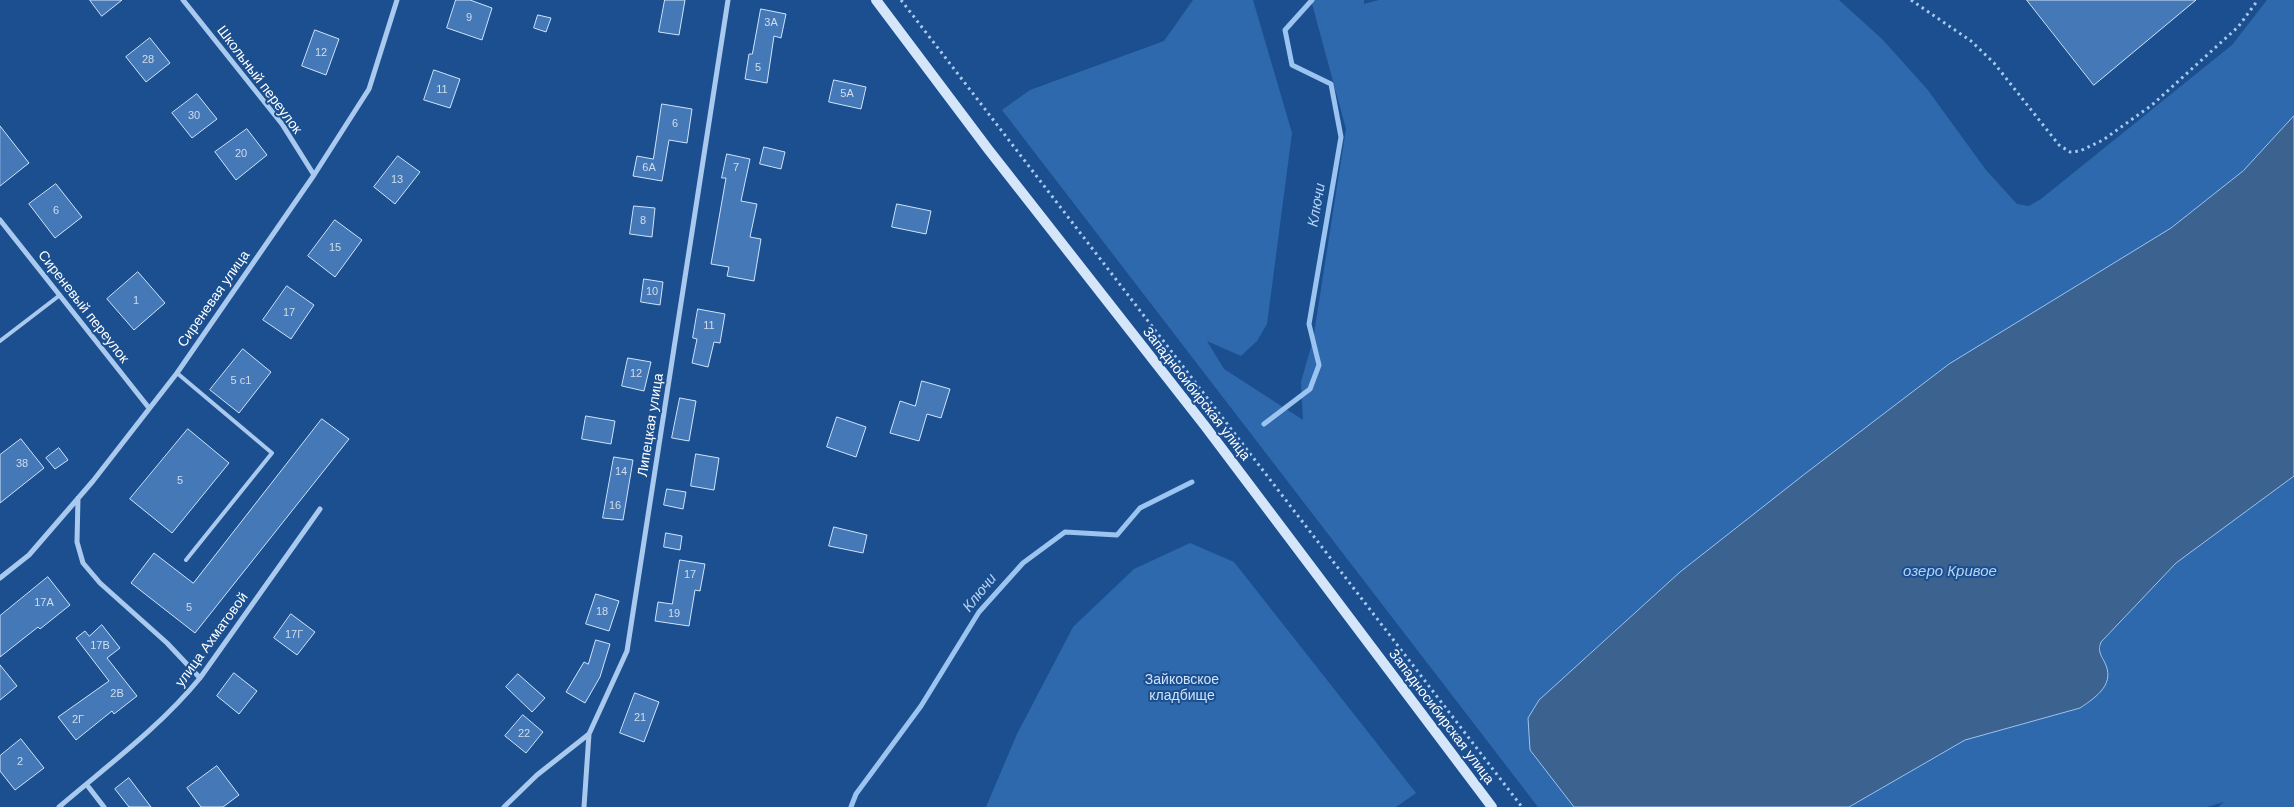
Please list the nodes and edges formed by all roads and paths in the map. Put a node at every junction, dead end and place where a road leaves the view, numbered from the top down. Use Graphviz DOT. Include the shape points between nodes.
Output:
graph roads {
  1 [pos="183,0"];
  2 [pos="398,0"];
  3 [pos="728,0"];
  4 [pos="876,0"];
  5 [pos="901,0"];
  6 [pos="1911,0"];
  7 [pos="2258,0"];
  8 [pos="314,175"];
  9 [pos="0,220"];
  10 [pos="60,295"];
  11 [pos="0,341"];
  12 [pos="177,373"];
  13 [pos="149,408"];
  14 [pos="78,498"];
  15 [pos="320,509"];
  16 [pos="186,560"];
  17 [pos="0,578"];
  18 [pos="200,678"];
  19 [pos="589,734"];
  20 [pos="87,785"];
  21 [pos="59,807"];
  22 [pos="104,807"];
  23 [pos="504,807"];
  24 [pos="584,807"];
  25 [pos="1492,807"];
  26 [pos="1522,807"];
  1 -- 8 [label="street, Школьный переулок" via="282,124"];
  2 -- 8 [label="street, Сиреневая улица" via="368,89"];
  3 -- 19 [label="street, Липецкая улица" via="627,651"];
  4 -- 25 [label="main road, Западносибирская улица" via="1205,426"];
  5 -- 26 [label="path"];
  6 -- 7 [label="path" via="1970,40 1994,63 2059,145 2070,152 2080,152 2103,140 2152,105 2238,27"];
  8 -- 12 [label="street, Сиреневая улица"];
  9 -- 10 [label="street, Сиреневый переулок"];
  10 -- 11 [label="lane"];
  10 -- 13 [label="street, Сиреневый переулок"];
  12 -- 13 [label="street, Сиреневая улица"];
  12 -- 16 [label="lane" via="272,453"];
  13 -- 14 [label="street, Сиреневая улица"];
  14 -- 17 [label="street, Сиреневая улица" via="29,554"];
  14 -- 18 [label="street" via="77,542 83,563"];
  15 -- 18 [label="street, улица Ахматовой"];
  18 -- 20 [label="street, улица Ахматовой" via="183,699"];
  19 -- 23 [label="street, Липецкая улица" via="537,774"];
  19 -- 24 [label="street"];
  20 -- 21 [label="street, улица Ахматовой"];
  20 -- 22 [label="street"];
}
